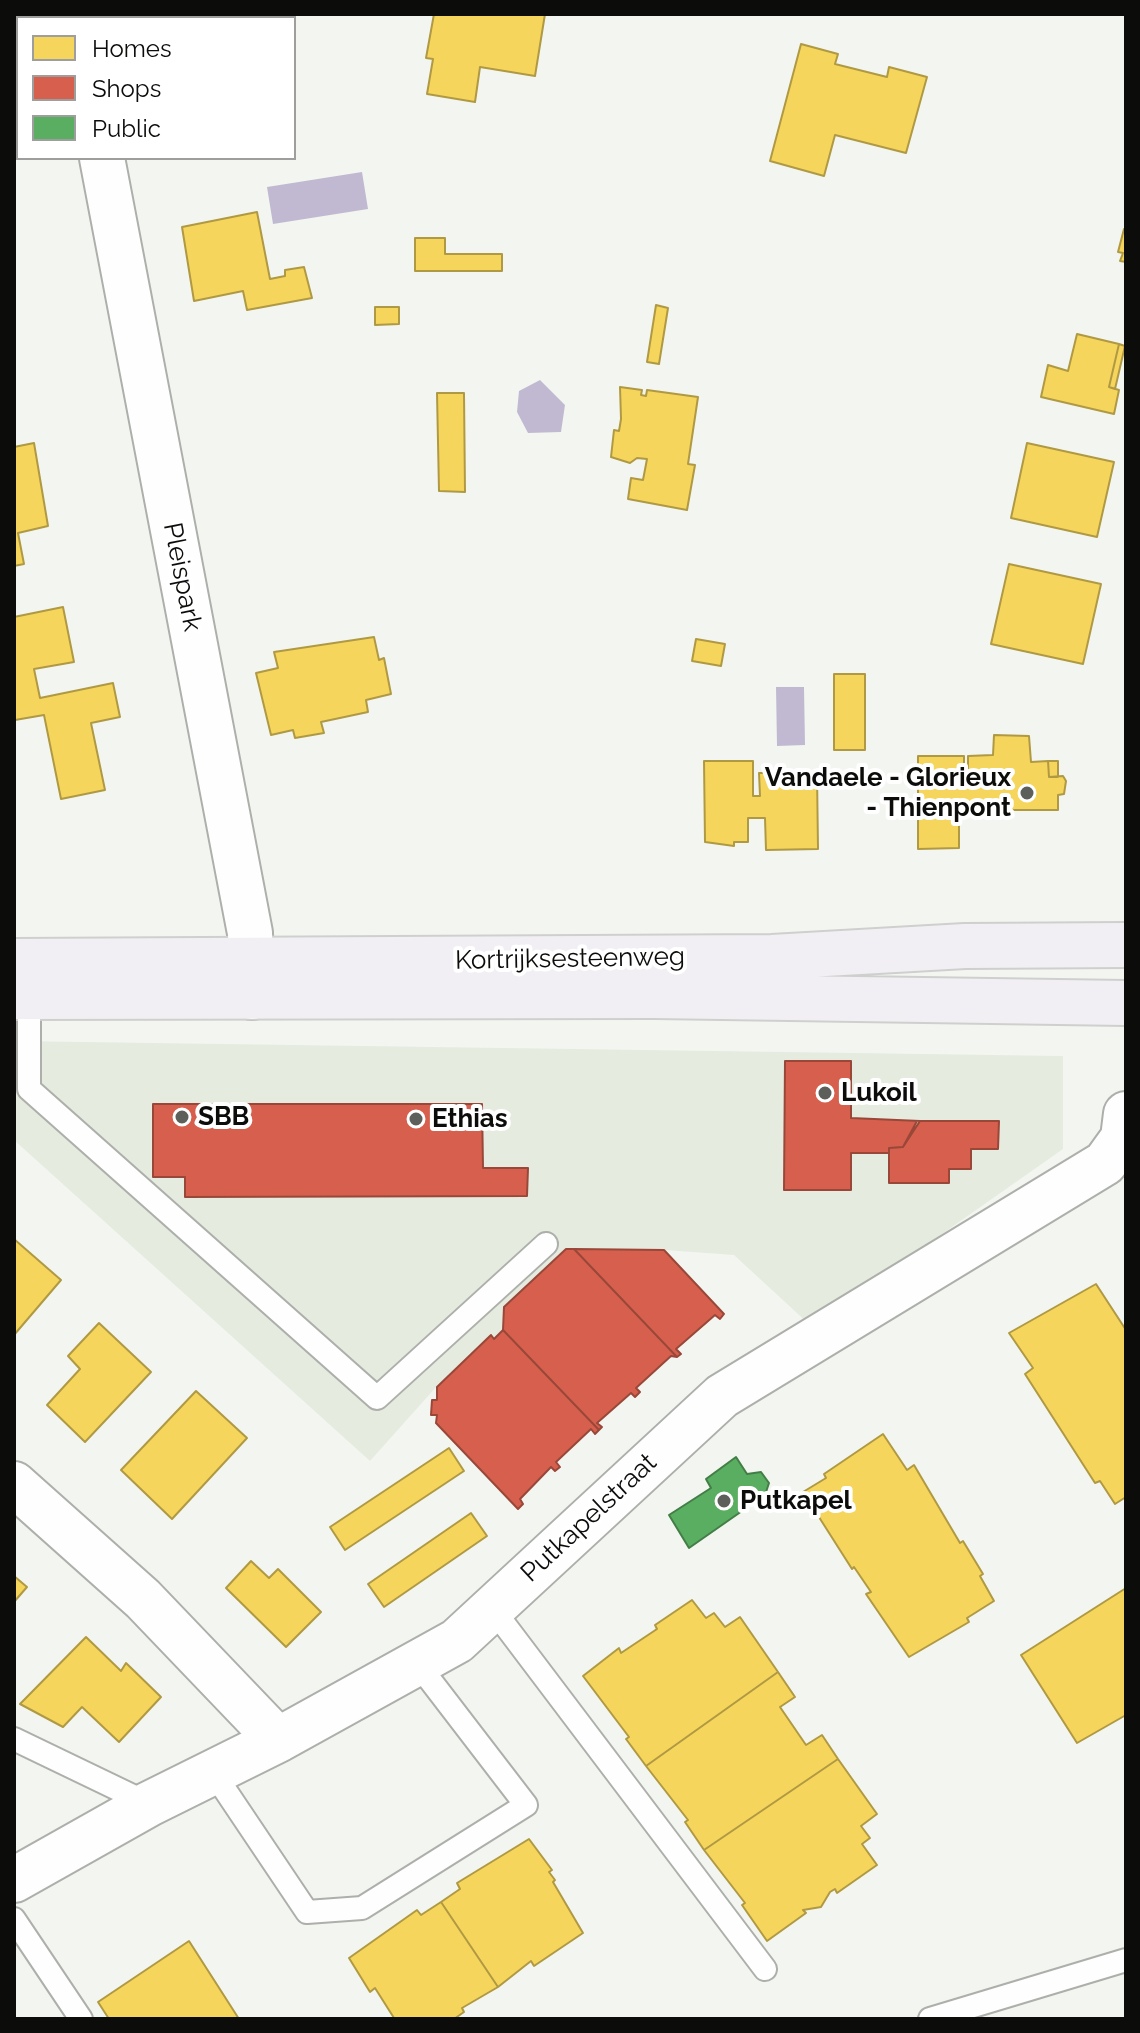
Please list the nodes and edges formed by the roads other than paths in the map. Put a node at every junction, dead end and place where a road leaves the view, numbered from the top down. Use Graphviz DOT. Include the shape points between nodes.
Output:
graph roads {
  1 [pos="102,160"];
  2 [pos="1126,945"];
  3 [pos="21,979"];
  4 [pos="252,979"];
  5 [pos="1126,1003"];
  6 [pos="1125,1134"];
  7 [pos="546,1244"];
  8 [pos="14,1484"];
  9 [pos="492,1608"];
  10 [pos="417,1663"];
  11 [pos="14,1739"];
  12 [pos="278,1740"];
  13 [pos="213,1772"];
  14 [pos="149,1804"];
  15 [pos="14,1880"];
  16 [pos="14,1919"];
  17 [pos="1126,1960"];
  18 [pos="765,1969"];
  19 [pos="81,2019"];
  20 [pos="930,2019"];
  1 -- 4 [label="street, Pleispark" via="250,933"];
  2 -- 4 [label="main road, Kortrijksesteenweg" via="965,946"];
  3 -- 4 [label="main road, Kortrijksesteenweg"];
  3 -- 7 [label="lane" via="29,1089 377,1398"];
  4 -- 5 [label="main road, Kortrijksesteenweg" via="654,996"];
  6 -- 9 [label="street, Putkapelstraat" via="1105,1163 722,1396"];
  8 -- 12 [label="street" via="143,1599"];
  9 -- 10 [label="street, Putkapelstraat" via="457,1641"];
  9 -- 18 [label="lane"];
  10 -- 12 [label="street, Putkapelstraat"];
  10 -- 13 [label="lane" via="526,1805 362,1908 307,1912"];
  11 -- 14 [label="lane"];
  12 -- 13 [label="street, Putkapelstraat"];
  13 -- 14 [label="street, Putkapelstraat"];
  14 -- 15 [label="street, Putkapelstraat"];
  16 -- 19 [label="lane"];
  17 -- 20 [label="lane"];
}
